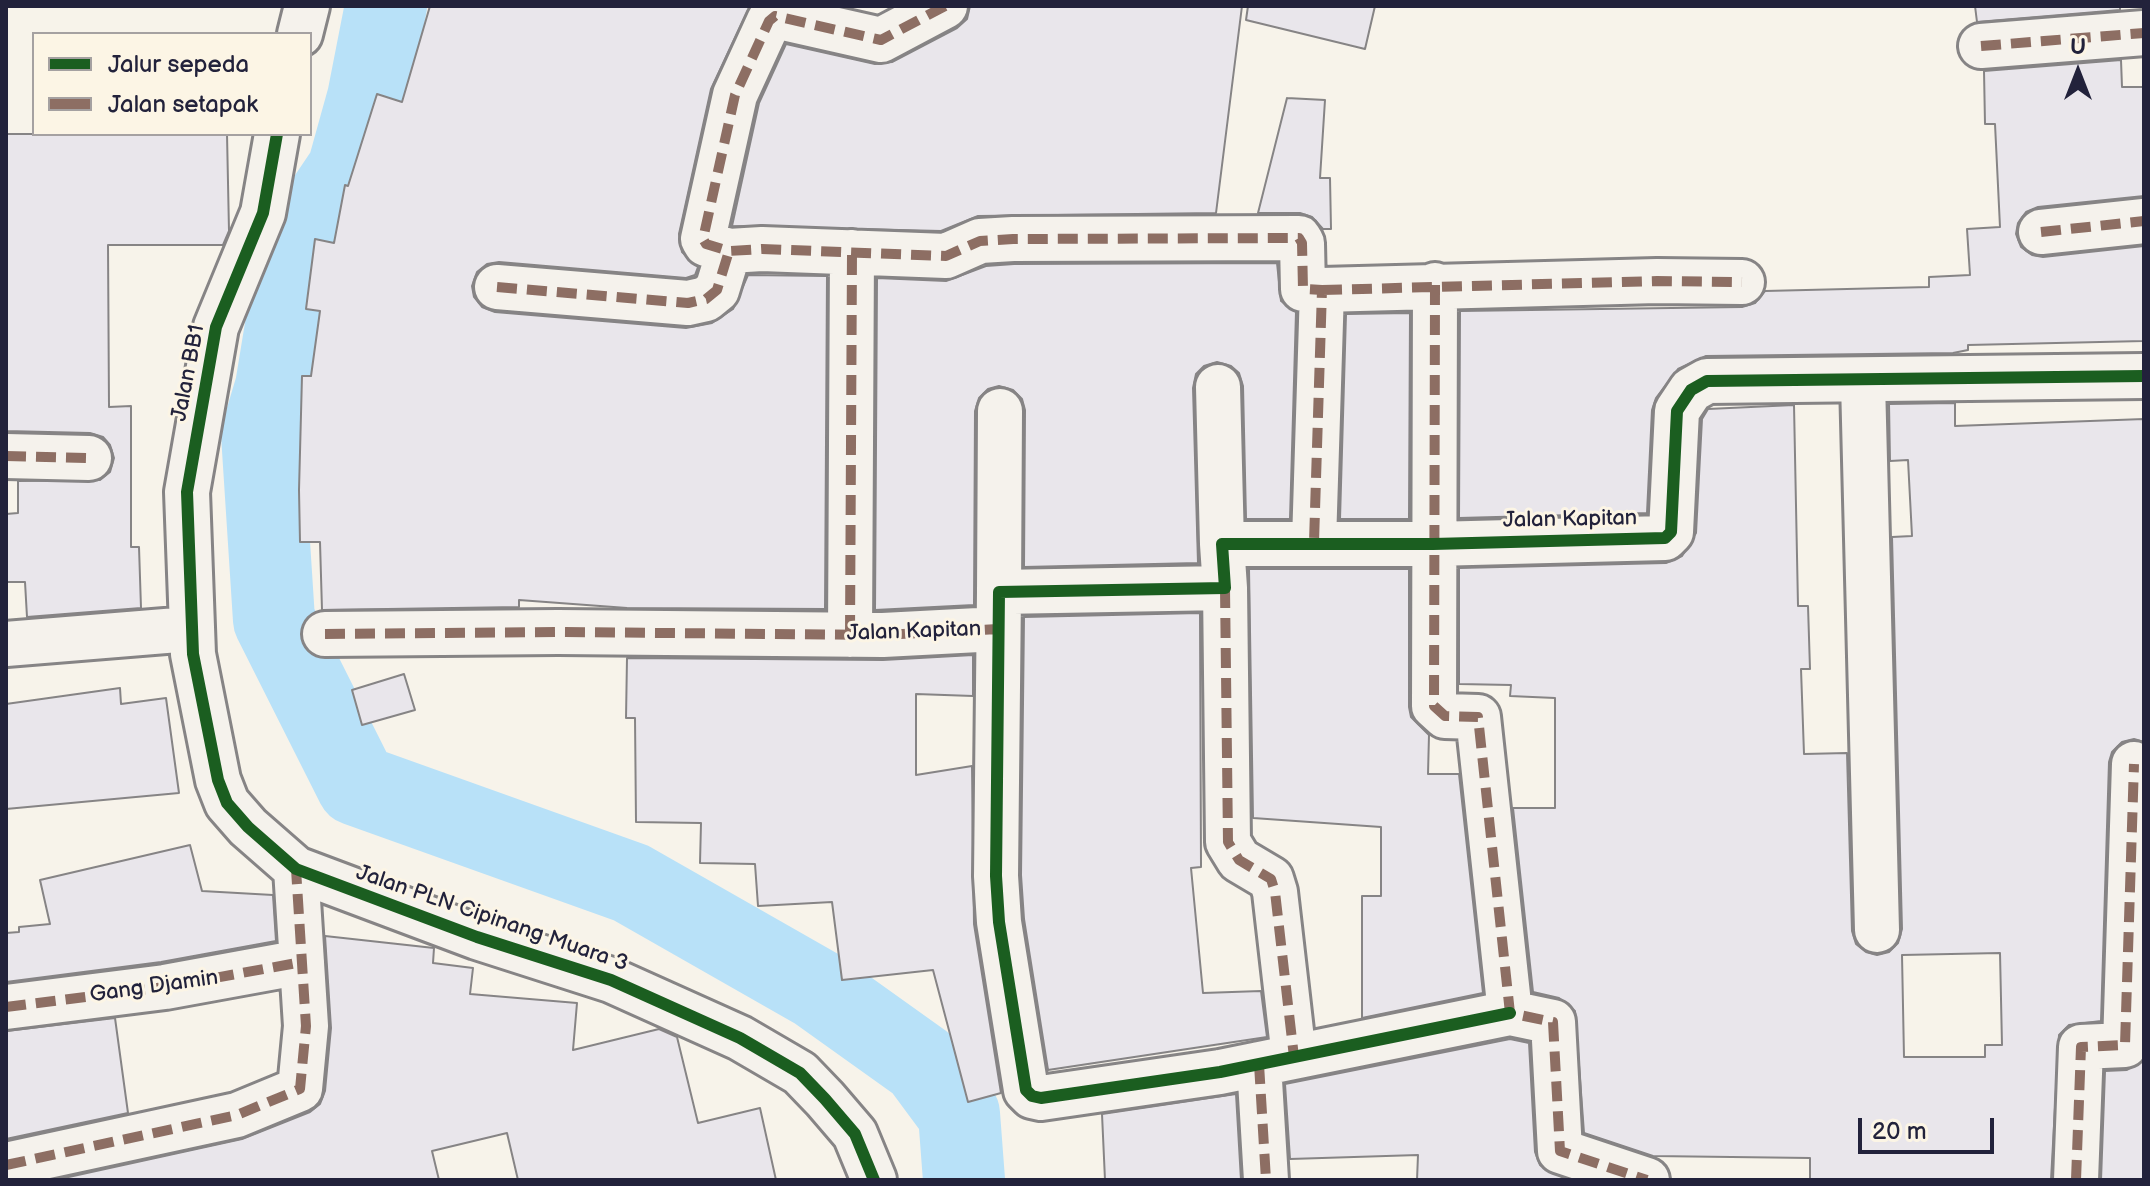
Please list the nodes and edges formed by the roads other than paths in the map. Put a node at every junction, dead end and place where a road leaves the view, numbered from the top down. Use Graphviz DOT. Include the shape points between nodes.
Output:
graph roads {
  1 [pos="307,6"];
  2 [pos="945,6"];
  3 [pos="781,12"];
  4 [pos="300,32"];
  5 [pos="2144,33"];
  6 [pos="1981,46"];
  7 [pos="277,136"];
  8 [pos="2144,221"];
  9 [pos="2041,232"];
  10 [pos="729,251"];
  11 [pos="852,252"];
  12 [pos="1742,282"];
  13 [pos="1435,285"];
  14 [pos="497,287"];
  15 [pos="1322,290"];
  16 [pos="2144,376"];
  17 [pos="1863,382"];
  18 [pos="1218,387"];
  19 [pos="1000,411"];
  20 [pos="6,456"];
  21 [pos="89,458"];
  22 [pos="1314,542"];
  23 [pos="1222,544"];
  24 [pos="1433,544"];
  25 [pos="1225,588"];
  26 [pos="998,610"];
  27 [pos="190,629"];
  28 [pos="325,634"];
  29 [pos="850,635"];
  30 [pos="6,644"];
  31 [pos="2134,764"];
  32 [pos="296,869"];
  33 [pos="1877,930"];
  34 [pos="302,962"];
  35 [pos="6,1007"];
  36 [pos="1510,1013"];
  37 [pos="1277,1061"];
  38 [pos="6,1165"];
  39 [pos="874,1180"];
  40 [pos="1266,1180"];
  41 [pos="1647,1180"];
  42 [pos="2076,1180"];
  1 -- 4 [label="street"];
  2 -- 3 [label="street" via="881,40"];
  3 -- 10 [label="street" via="769,21 735,95 703,239"];
  5 -- 6 [label="street"];
  7 -- 27 [label="street, Jalan BB1" via="263,213 213,342 187,492"];
  8 -- 9 [label="street"];
  10 -- 11 [label="street"];
  10 -- 14 [label="street" via="717,290 688,303"];
  11 -- 15 [label="street" via="946,256 980,241 1013,239 1299,238 1303,289"];
  11 -- 29 [label="street"];
  12 -- 13 [label="street"];
  13 -- 15 [label="street"];
  13 -- 24 [label="street"];
  15 -- 22 [label="street"];
  16 -- 17 [label="street, Jalan Kapitan"];
  17 -- 24 [label="street, Jalan Kapitan" via="1707,381 1691,390 1677,411 1671,532 1665,538"];
  17 -- 33 [label="street"];
  18 -- 23 [label="street"];
  19 -- 26 [label="street"];
  20 -- 21 [label="street"];
  22 -- 23 [label="street, Jalan Kapitan"];
  22 -- 24 [label="street, Jalan Kapitan"];
  23 -- 25 [label="street"];
  24 -- 36 [label="street" via="1434,706 1445,716 1478,717"];
  25 -- 26 [label="street, Jalan Kapitan"];
  25 -- 37 [label="street" via="1228,842 1239,860 1271,879 1275,892"];
  26 -- 29 [label="street, Jalan Kapitan"];
  26 -- 37 [label="street" via="996,876 1026,1090 1041,1098"];
  27 -- 30 [label="street"];
  27 -- 32 [label="street, Jalan PLN Cipinang Muara 3" via="218,780 227,803"];
  28 -- 29 [label="street, Jalan Kapitan"];
  31 -- 42 [label="street" via="2125,1045 2081,1047"];
  32 -- 34 [label="street"];
  32 -- 39 [label="street, Jalan PLN Cipinang Muara 3" via="448,927 611,980 740,1038 800,1073 825,1099 855,1134"];
  34 -- 35 [label="street, Gang Djamin" via="165,987"];
  34 -- 38 [label="street" via="306,1026 300,1089 237,1115"];
  36 -- 37 [label="street"];
  36 -- 41 [label="street" via="1553,1022 1560,1151"];
  37 -- 40 [label="street"];
}
